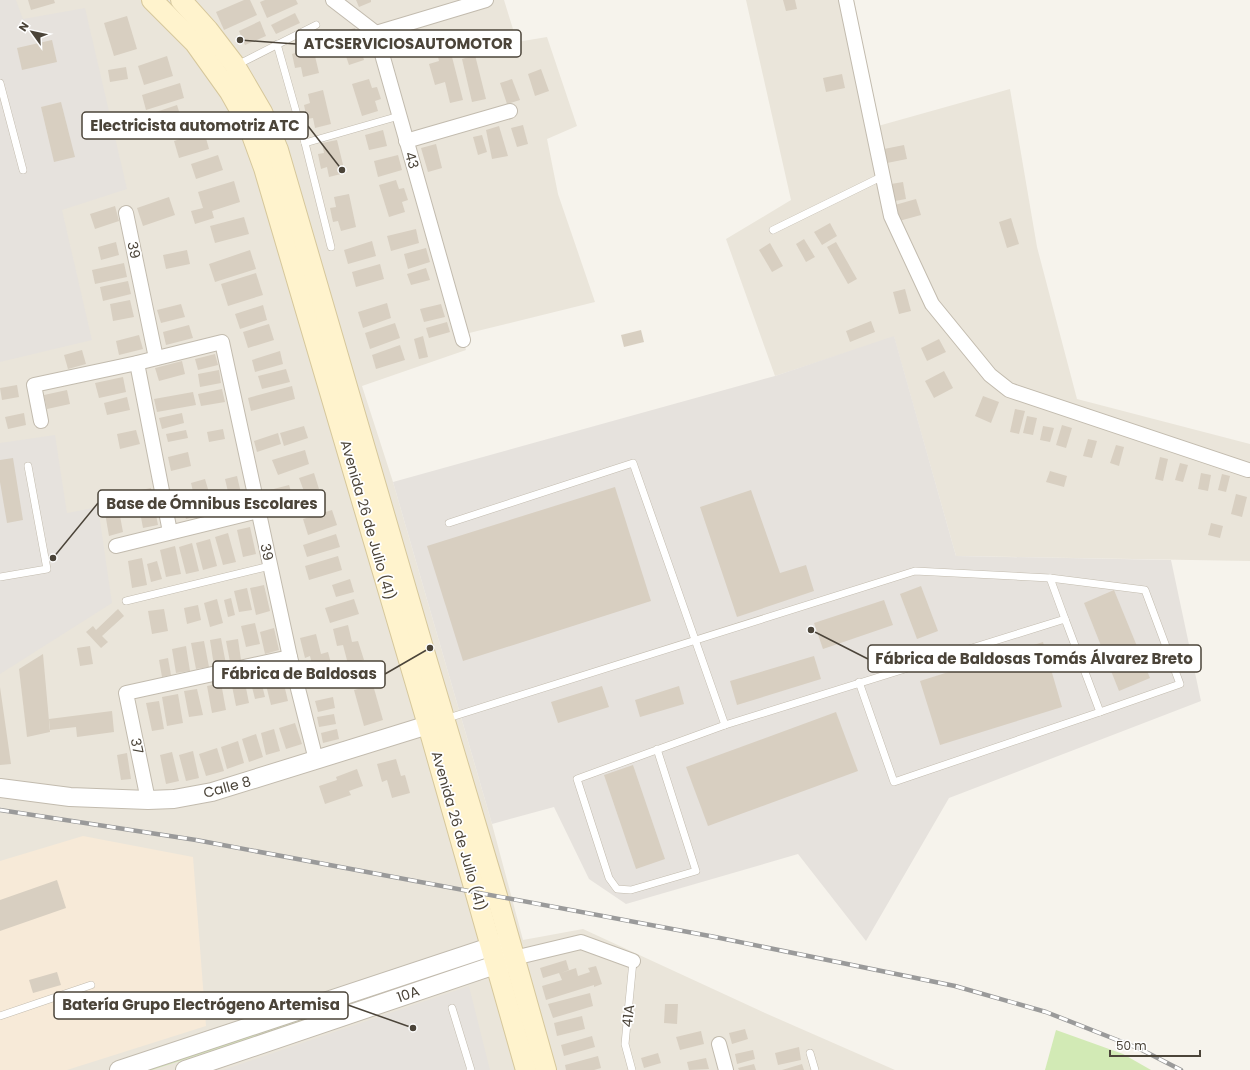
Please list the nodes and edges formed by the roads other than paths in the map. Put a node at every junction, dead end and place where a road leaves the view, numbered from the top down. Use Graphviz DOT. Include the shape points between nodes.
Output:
graph roads {
  1 [pos="152,0"];
  2 [pos="181,0"];
  3 [pos="334,0"];
  4 [pos="486,0"];
  5 [pos="846,0"];
  6 [pos="316,25"];
  7 [pos="376,33"];
  8 [pos="277,44"];
  9 [pos="234,64"];
  10 [pos="0,83"];
  11 [pos="510,111"];
  12 [pos="400,116"];
  13 [pos="406,141"];
  14 [pos="305,142"];
  15 [pos="23,170"];
  16 [pos="883,176"];
  17 [pos="126,213"];
  18 [pos="773,230"];
  19 [pos="331,247"];
  20 [pos="463,340"];
  21 [pos="156,358"];
  22 [pos="137,363"];
  23 [pos="41,421"];
  24 [pos="28,466"];
  25 [pos="1249,472"];
  26 [pos="258,511"];
  27 [pos="449,522"];
  28 [pos="170,532"];
  29 [pos="116,546"];
  30 [pos="270,566"];
  31 [pos="0,577"];
  32 [pos="1050,578"];
  33 [pos="126,601"];
  34 [pos="1065,619"];
  35 [pos="695,640"];
  36 [pos="290,657"];
  37 [pos="859,682"];
  38 [pos="1100,712"];
  39 [pos="437,722"];
  40 [pos="724,725"];
  41 [pos="657,749"];
  42 [pos="316,760"];
  43 [pos="0,788"];
  44 [pos="148,800"];
  45 [pos="503,953"];
  46 [pos="633,961"];
  47 [pos="91,985"];
  48 [pos="452,1008"];
  49 [pos="0,1016"];
  50 [pos="719,1044"];
  51 [pos="810,1053"];
  52 [pos="120,1070"];
  53 [pos="185,1070"];
  54 [pos="470,1070"];
  55 [pos="526,1070"];
  56 [pos="546,1070"];
  57 [pos="632,1070"];
  58 [pos="726,1070"];
  59 [pos="815,1070"];
  1 -- 39 [label="main road, Avenida 26 de Julio (41)" via="195,43 230,92 248,124"];
  2 -- 9 [label="main road, Avenida 26 de Julio (41)"];
  3 -- 7 [label="street"];
  4 -- 7 [label="street"];
  5 -- 16 [label="street"];
  6 -- 8 [label="lane"];
  7 -- 12 [label="street, 43"];
  8 -- 9 [label="lane"];
  8 -- 14 [label="lane"];
  9 -- 39 [label="main road, Avenida 26 de Julio (41)" via="262,112 278,150 424,651"];
  10 -- 15 [label="lane"];
  11 -- 13 [label="street"];
  12 -- 13 [label="street, 43"];
  12 -- 14 [label="lane"];
  13 -- 20 [label="street, 43"];
  14 -- 19 [label="lane"];
  16 -- 18 [label="lane"];
  16 -- 25 [label="street" via="891,216 932,304 990,375 1009,390"];
  17 -- 21 [label="street, 39"];
  21 -- 22 [label="street"];
  21 -- 26 [label="street, 39" via="222,342"];
  22 -- 23 [label="street" via="34,385"];
  22 -- 28 [label="street"];
  24 -- 31 [label="lane" via="47,570"];
  26 -- 28 [label="street"];
  26 -- 30 [label="street, 39"];
  27 -- 35 [label="lane" via="632,463"];
  28 -- 29 [label="street"];
  30 -- 33 [label="lane"];
  30 -- 36 [label="street, 39"];
  32 -- 34 [label="lane"];
  32 -- 35 [label="lane" via="915,571"];
  32 -- 38 [label="lane" via="1145,590 1180,684"];
  34 -- 37 [label="lane"];
  34 -- 38 [label="lane"];
  35 -- 39 [label="lane"];
  35 -- 40 [label="lane"];
  36 -- 42 [label="street, 39"];
  36 -- 44 [label="street, 37" via="126,693"];
  37 -- 38 [label="lane" via="894,782"];
  37 -- 40 [label="lane"];
  39 -- 42 [label="street, Calle 8"];
  39 -- 45 [label="main road, Avenida 26 de Julio (41)"];
  40 -- 41 [label="lane"];
  41 -- 41 [label="lane" via="577,779 609,878 617,889 631,890 696,871"];
  42 -- 44 [label="street, Calle 8" via="212,792 174,799"];
  43 -- 44 [label="street, Calle 8" via="70,797"];
  45 -- 46 [label="street, 10A" via="581,942"];
  45 -- 52 [label="street, 10A"];
  45 -- 53 [label="street, 10A"];
  45 -- 55 [label="main road, Avenida 26 de Julio (41)"];
  45 -- 56 [label="main road, Avenida 26 de Julio (41)"];
  46 -- 57 [label="lane, 41A" via="625,1044"];
  47 -- 49 [label="lane"];
  48 -- 54 [label="lane"];
  50 -- 58 [label="street"];
  51 -- 59 [label="lane"];
}
